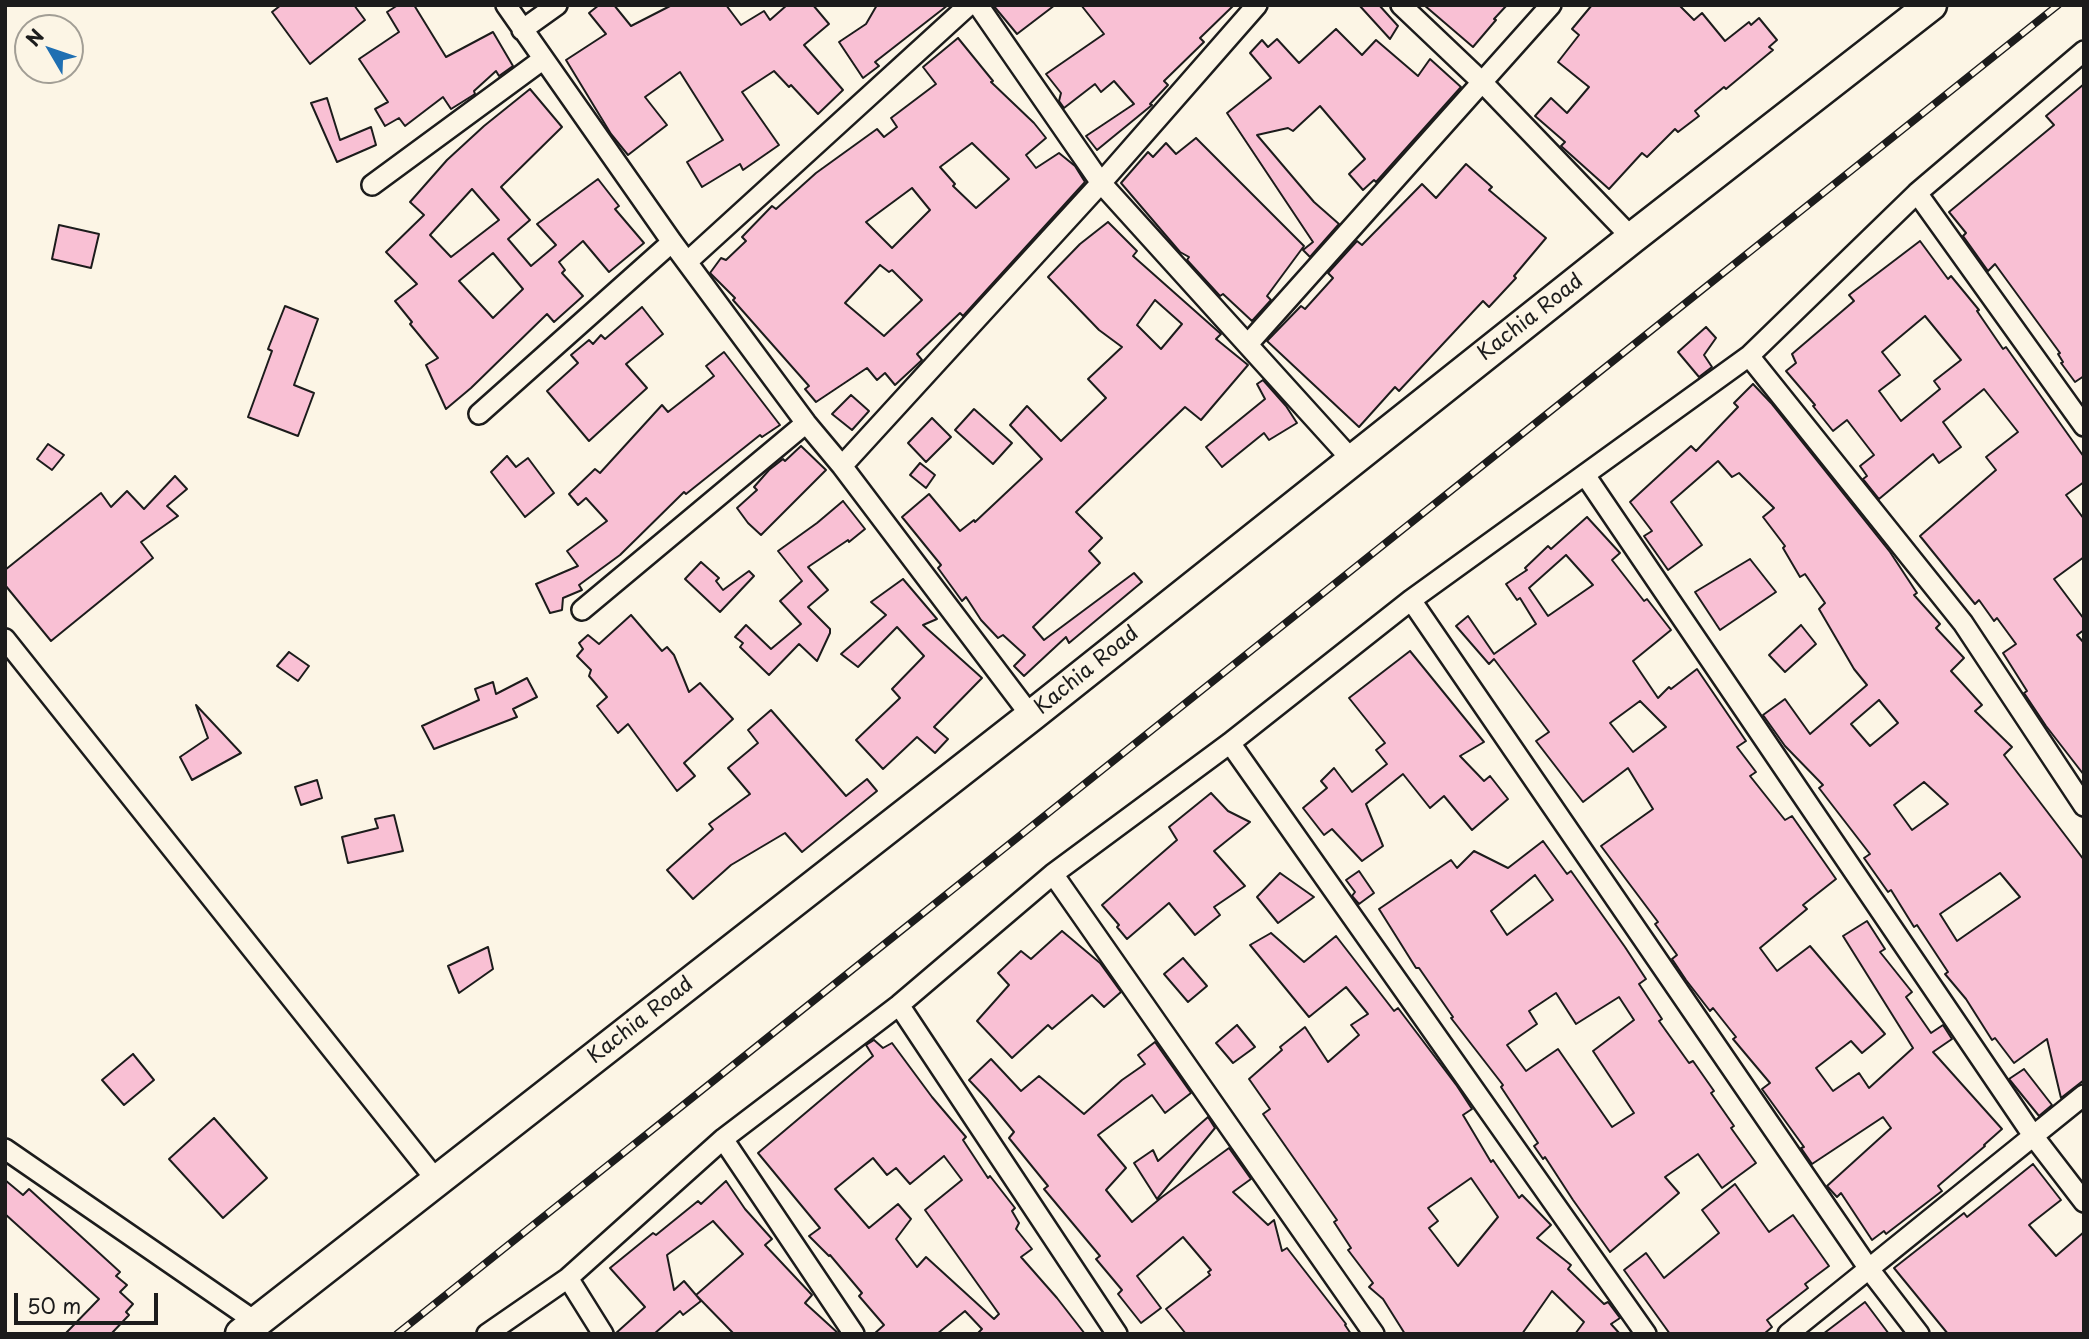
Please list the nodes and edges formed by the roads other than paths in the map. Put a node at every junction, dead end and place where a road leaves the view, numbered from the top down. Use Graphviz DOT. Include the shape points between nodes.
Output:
graph roads {
  1 [pos="506,5"];
  2 [pos="557,5"];
  3 [pos="969,5"];
  4 [pos="978,5"];
  5 [pos="1257,5"];
  6 [pos="1401,5"];
  7 [pos="1551,5"];
  8 [pos="1931,5"];
  9 [pos="522,30"];
  10 [pos="2084,51"];
  11 [pos="542,60"];
  12 [pos="1482,82"];
  13 [pos="1101,183"];
  14 [pos="372,185"];
  15 [pos="1917,193"];
  16 [pos="1632,238"];
  17 [pos="672,242"];
  18 [pos="687,262"];
  19 [pos="1248,344"];
  20 [pos="1749,356"];
  21 [pos="479,414"];
  22 [pos="806,423"];
  23 [pos="2084,426"];
  24 [pos="1352,460"];
  25 [pos="842,466"];
  26 [pos="1585,475"];
  27 [pos="1411,600"];
  28 [pos="582,610"];
  29 [pos="5,639"];
  30 [pos="1031,716"];
  31 [pos="1230,743"];
  32 [pos="2084,806"];
  33 [pos="1054,874"];
  34 [pos="899,1005"];
  35 [pos="2084,1095"];
  36 [pos="2034,1137"];
  37 [pos="723,1139"];
  38 [pos="5,1149"];
  39 [pos="437,1181"];
  40 [pos="2084,1202"];
  41 [pos="1869,1269"];
  42 [pos="568,1278"];
  43 [pos="248,1328"];
  44 [pos="487,1334"];
  45 [pos="603,1334"];
  46 [pos="854,1334"];
  47 [pos="1117,1334"];
  48 [pos="1374,1334"];
  49 [pos="1646,1334"];
  50 [pos="1788,1334"];
  51 [pos="1919,1334"];
  1 -- 9 [label="street"];
  2 -- 9 [label="street"];
  3 -- 18 [label="street"];
  4 -- 13 [label="street"];
  5 -- 13 [label="street"];
  6 -- 12 [label="street"];
  7 -- 12 [label="street"];
  8 -- 16 [label="main road, Kachia Road"];
  9 -- 11 [label="street"];
  10 -- 15 [label="street"];
  11 -- 14 [label="street"];
  11 -- 17 [label="street"];
  12 -- 16 [label="street"];
  12 -- 19 [label="street"];
  13 -- 19 [label="street"];
  13 -- 25 [label="street"];
  15 -- 20 [label="street"];
  15 -- 23 [label="street"];
  16 -- 24 [label="main road, Kachia Road"];
  17 -- 18 [label="street"];
  17 -- 21 [label="street"];
  18 -- 22 [label="street"];
  19 -- 24 [label="street"];
  20 -- 26 [label="street"];
  20 -- 32 [label="street" via="1963,623"];
  22 -- 25 [label="street"];
  22 -- 28 [label="street"];
  24 -- 30 [label="main road, Kachia Road"];
  25 -- 30 [label="street"];
  26 -- 27 [label="street"];
  26 -- 36 [label="street"];
  27 -- 31 [label="street"];
  27 -- 41 [label="street"];
  29 -- 39 [label="street"];
  30 -- 39 [label="main road, Kachia Road"];
  31 -- 33 [label="street"];
  31 -- 49 [label="street"];
  33 -- 34 [label="street"];
  33 -- 48 [label="street"];
  34 -- 37 [label="street"];
  34 -- 47 [label="street"];
  35 -- 36 [label="street"];
  36 -- 40 [label="street"];
  36 -- 41 [label="street"];
  37 -- 42 [label="street"];
  37 -- 46 [label="street"];
  38 -- 43 [label="street"];
  39 -- 43 [label="main road, Kachia Road"];
  41 -- 50 [label="street"];
  41 -- 51 [label="street"];
  42 -- 44 [label="street"];
  42 -- 45 [label="street"];
}
